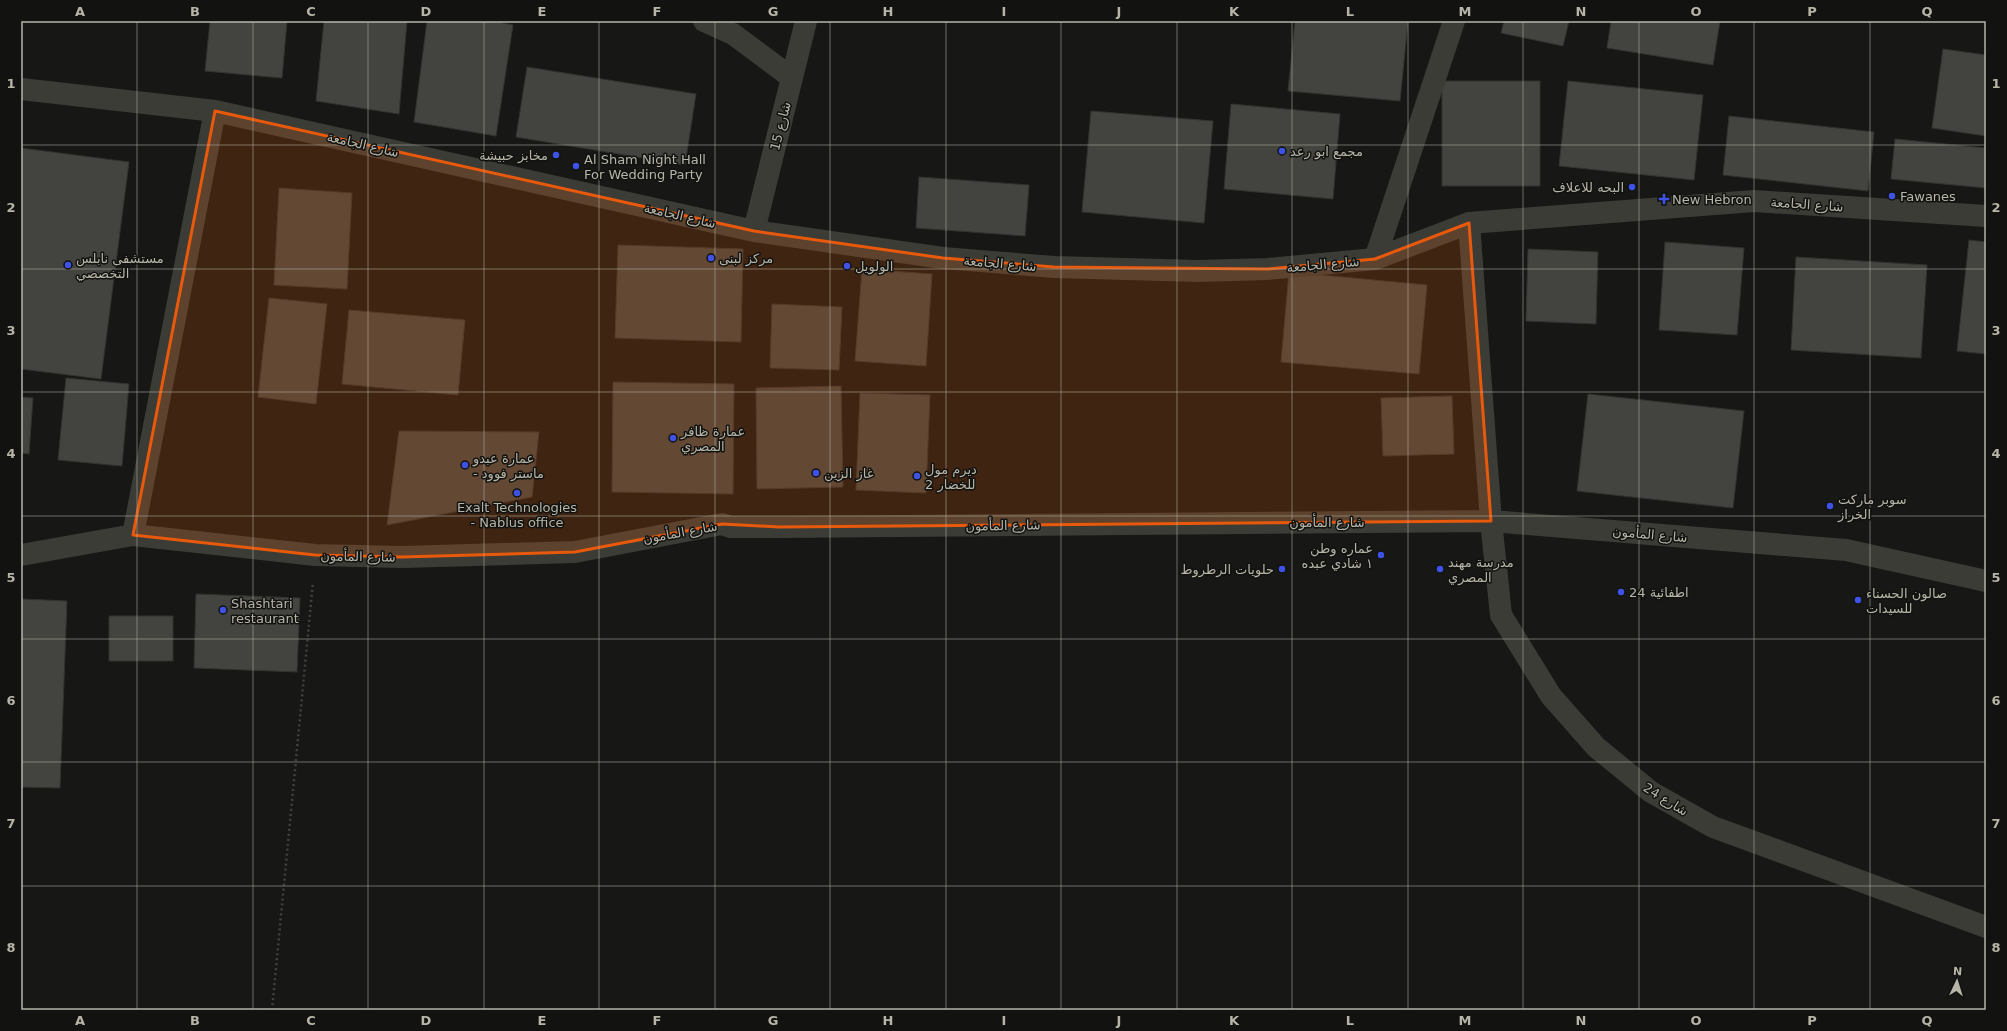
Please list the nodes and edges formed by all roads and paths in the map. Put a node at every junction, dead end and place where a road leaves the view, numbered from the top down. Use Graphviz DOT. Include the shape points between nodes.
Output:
graph roads {
  1 [pos="704,21"];
  2 [pos="806,21"];
  3 [pos="1454,21"];
  4 [pos="792,78"];
  5 [pos="21,89"];
  6 [pos="215,111"];
  7 [pos="1986,216"];
  8 [pos="1468,222"];
  9 [pos="754,231"];
  10 [pos="1375,260"];
  11 [pos="1491,521"];
  12 [pos="133,535"];
  13 [pos="21,555"];
  14 [pos="315,555"];
  15 [pos="1986,581"];
  16 [pos="1986,927"];
  17 [pos="272,1010"];
  1 -- 4 [label="street" via="733,34"];
  2 -- 4 [label="street, شارع 15"];
  3 -- 10 [label="street"];
  4 -- 9 [label="street, شارع 15"];
  5 -- 6 [label="street, شارع الجامعة"];
  6 -- 9 [label="street, شارع الجامعة"];
  6 -- 12 [label="street"];
  7 -- 8 [label="street, شارع الجامعة" via="1754,201"];
  8 -- 10 [label="street, شارع الجامعة"];
  8 -- 11 [label="street, شارع 24"];
  9 -- 10 [label="street, شارع الجامعة" via="943,258 1054,267 1198,271 1268,269"];
  11 -- 14 [label="street, شارع المأمون" via="779,528 732,527 722,524 575,552 402,557"];
  11 -- 15 [label="street, شارع المأمون" via="1846,550"];
  11 -- 16 [label="street, شارع 24" via="1501,615 1551,696 1596,747 1645,787 1713,827"];
  12 -- 13 [label="street, شارع المأمون"];
  12 -- 14 [label="street, شارع المأمون"];
  14 -- 17 [label="path"];
}
